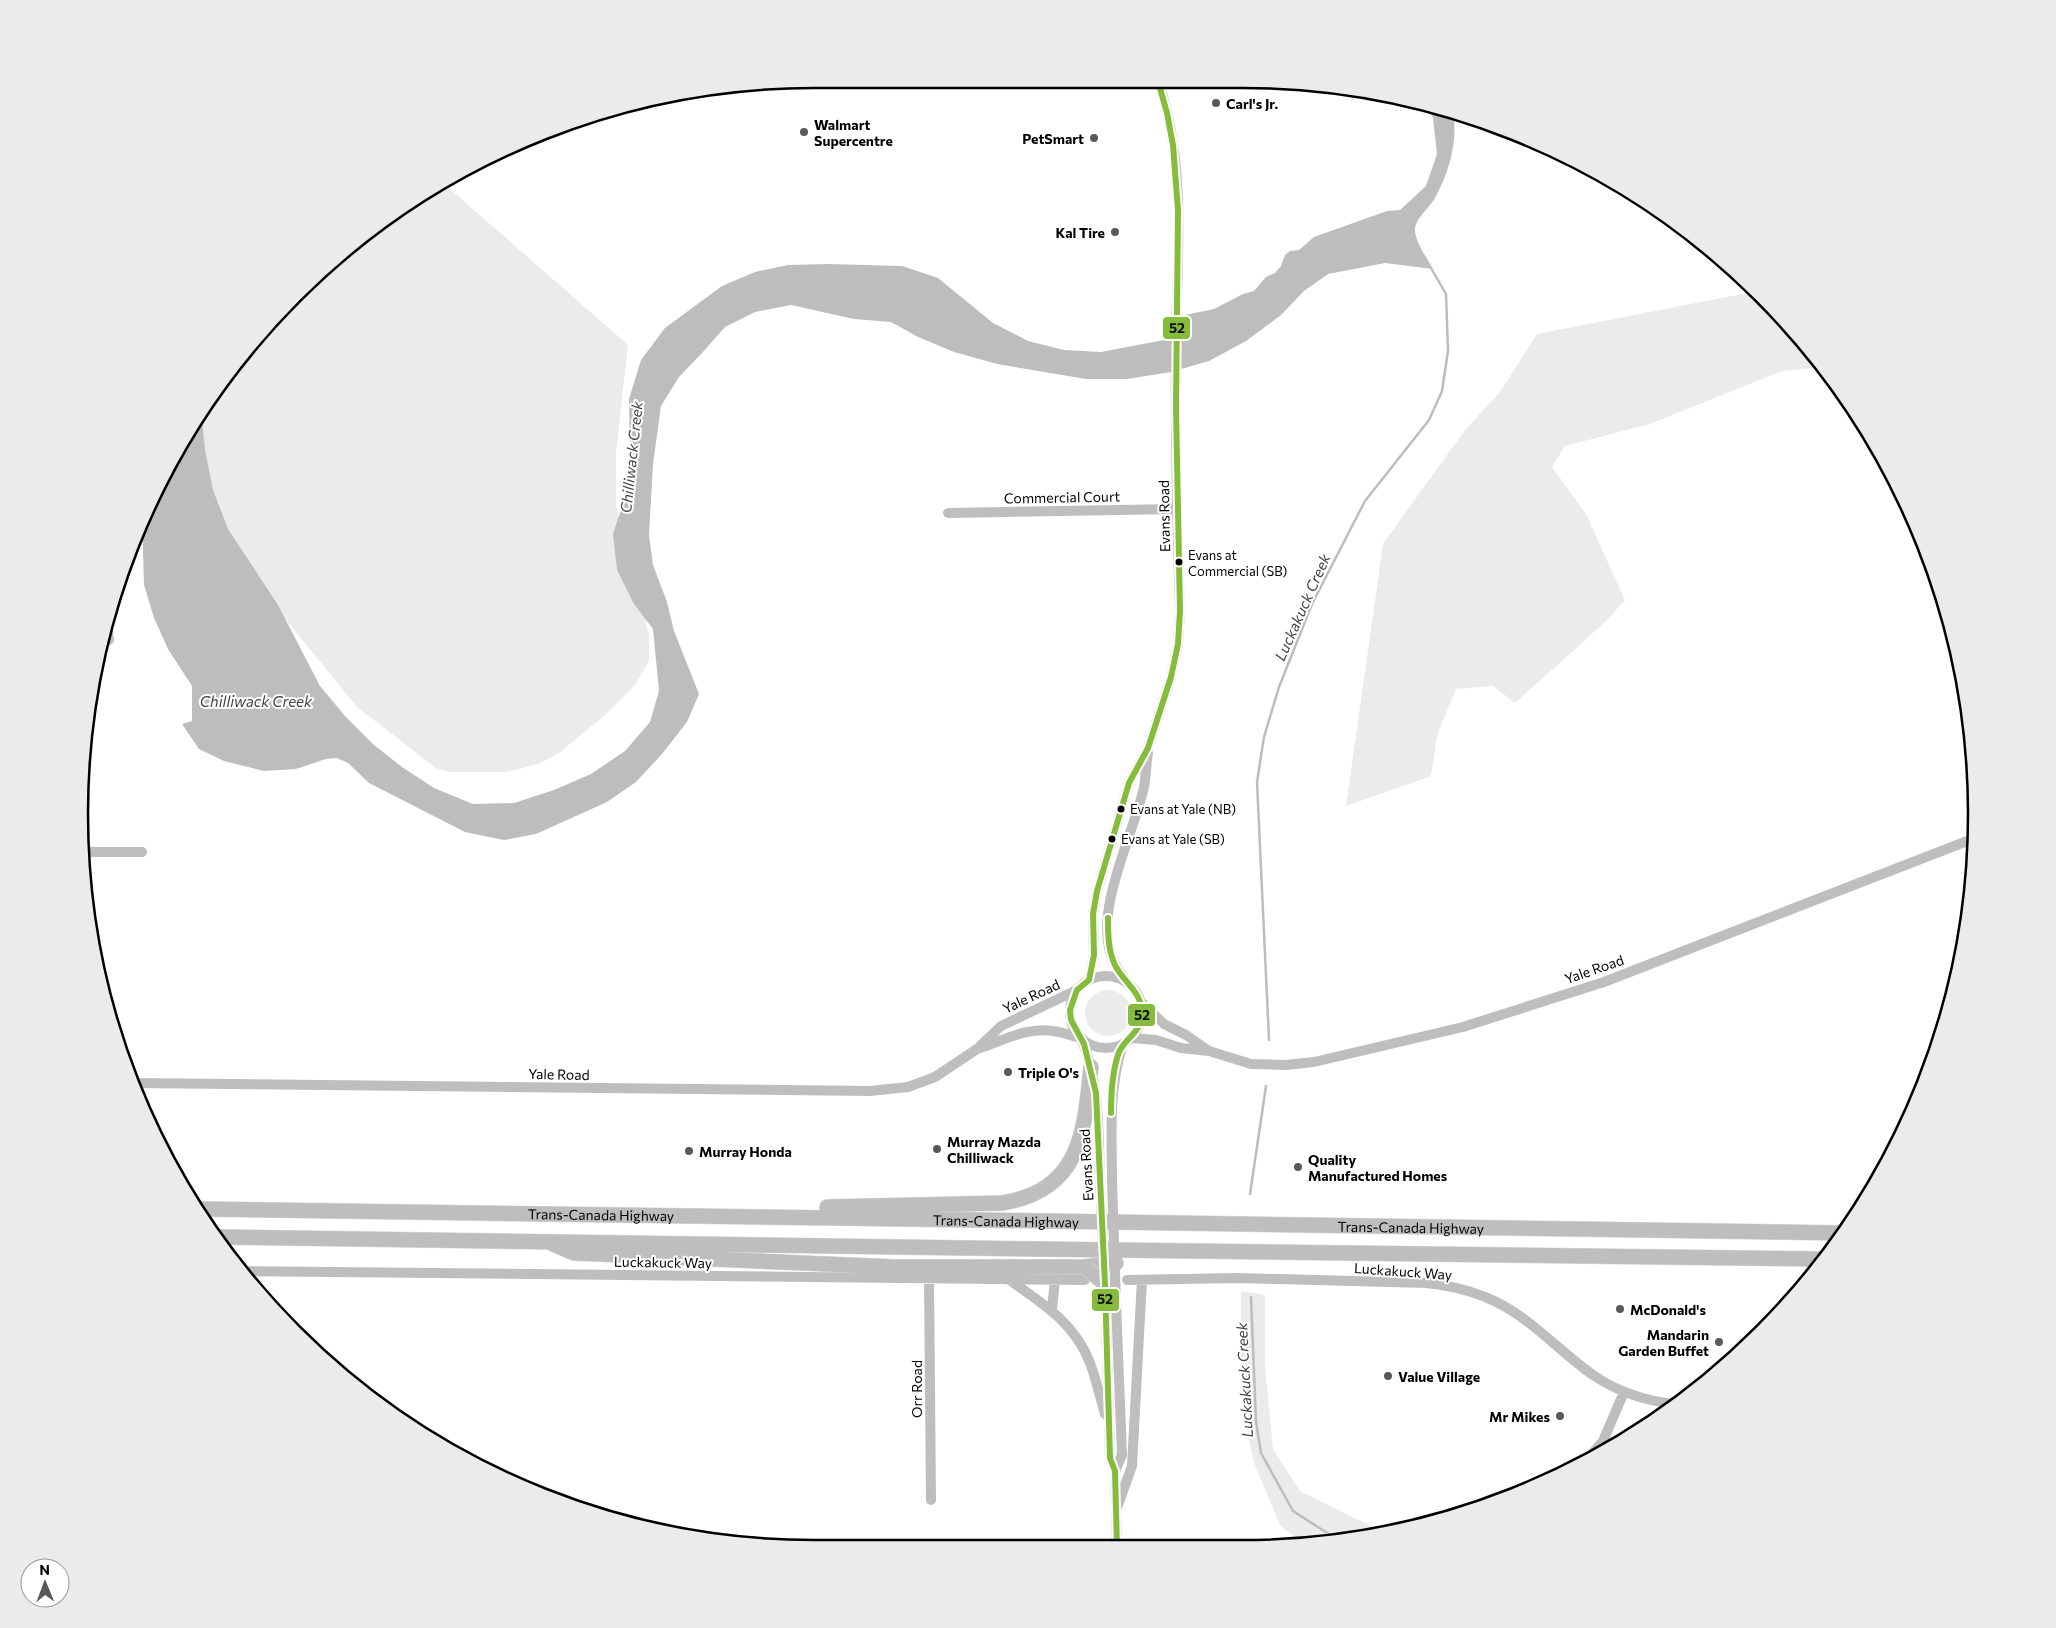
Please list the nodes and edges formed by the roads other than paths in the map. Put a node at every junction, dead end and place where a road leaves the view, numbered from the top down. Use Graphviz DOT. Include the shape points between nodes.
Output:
graph roads {
  1 [pos="1160,88"];
  2 [pos="1177,509"];
  3 [pos="948,512"];
  4 [pos="1148,748"];
  5 [pos="1967,841"];
  6 [pos="89,852"];
  7 [pos="142,852"];
  8 [pos="1089,980"];
  9 [pos="1127,982"];
  10 [pos="1077,990"];
  11 [pos="1141,1002"];
  12 [pos="1081,1038"];
  13 [pos="1127,1041"];
  14 [pos="977,1049"];
  15 [pos="1209,1051"];
  16 [pos="1091,1067"];
  17 [pos="140,1083"];
  18 [pos="205,1209"];
  19 [pos="658,1214"];
  20 [pos="1835,1233"];
  21 [pos="224,1237"];
  22 [pos="542,1240"];
  23 [pos="1816,1259"];
  24 [pos="1110,1264"];
  25 [pos="250,1271"];
  26 [pos="1085,1273"];
  27 [pos="929,1278"];
  28 [pos="1008,1279"];
  29 [pos="1055,1280"];
  30 [pos="1127,1280"];
  31 [pos="1142,1280"];
  32 [pos="1105,1284"];
  33 [pos="1111,1303"];
  34 [pos="1052,1309"];
  35 [pos="1624,1392"];
  36 [pos="1666,1403"];
  37 [pos="1109,1425"];
  38 [pos="1599,1446"];
  39 [pos="1115,1471"];
  40 [pos="931,1500"];
  41 [pos="1116,1511"];
  42 [pos="1117,1540"];
  1 -- 2 [label="street, Evans Road" via="1167,108 1177,174"];
  2 -- 3 [label="street, Commercial Court"];
  2 -- 4 [label="street, Evans Road" via="1178,644"];
  4 -- 8 [label="street, Evans Road" via="1129,783 1097,891 1093,914 1094,955"];
  4 -- 9 [label="street, Evans Road" via="1144,786 1108,915 1111,955"];
  5 -- 15 [label="street, Yale Road" via="1604,982 1463,1027 1314,1062 1286,1065 1251,1064"];
  6 -- 7 [label="street"];
  8 -- 9 [label="street" via="1108,975"];
  8 -- 10 [label="street"];
  9 -- 11 [label="street" via="1136,990"];
  10 -- 12 [label="street" via="1070,1010 1072,1025"];
  10 -- 14 [label="street, Yale Road" via="1001,1026"];
  11 -- 13 [label="street" via="1141,1021"];
  11 -- 15 [label="street, Yale Road" via="1164,1024"];
  12 -- 13 [label="street" via="1103,1048 1113,1048"];
  12 -- 14 [label="street, Yale Road" via="1036,1030"];
  12 -- 16 [label="street, Evans Road"];
  13 -- 15 [label="street, Yale Road" via="1156,1040 1181,1048"];
  13 -- 24 [label="street, Evans Road, bridge" via="1115,1067 1112,1084"];
  14 -- 17 [label="street, Yale Road" via="935,1077 908,1086 870,1091"];
  16 -- 19 [label="highway" via="1087,1107 1078,1146 1055,1181 1026,1198 979,1204"];
  16 -- 24 [label="street, Evans Road, bridge"];
  18 -- 19 [label="highway, Trans-Canada Highway"];
  19 -- 20 [label="highway, Trans-Canada Highway"];
  21 -- 22 [label="highway, Trans-Canada Highway"];
  22 -- 23 [label="highway, Trans-Canada Highway" via="1294,1254"];
  22 -- 26 [label="highway" via="574,1252"];
  24 -- 26 [label="highway"];
  24 -- 32 [label="street, Evans Road, bridge"];
  24 -- 33 [label="street, Evans Road, bridge"];
  25 -- 27 [label="street, Luckakuck Way"];
  26 -- 29 [label="street, Luckakuck Way"];
  26 -- 32 [label="highway, bridge"];
  27 -- 28 [label="street, Luckakuck Way"];
  27 -- 40 [label="street, Orr Road"];
  28 -- 29 [label="street, Luckakuck Way"];
  28 -- 34 [label="street"];
  29 -- 34 [label="street"];
  30 -- 31 [label="street, Luckakuck Way"];
  31 -- 35 [label="street, Luckakuck Way" via="1237,1278 1426,1283 1457,1288 1486,1297 1513,1312 1594,1375"];
  31 -- 41 [label="street" via="1132,1466"];
  32 -- 33 [label="street, Evans Road"];
  33 -- 37 [label="street, Evans Road"];
  33 -- 39 [label="street, Evans Road" via="1122,1455"];
  34 -- 37 [label="street" via="1078,1340 1090,1362"];
  35 -- 36 [label="street, Luckakuck Way" via="1651,1402"];
  35 -- 38 [label="street"];
  37 -- 39 [label="street, Evans Road" via="1110,1458"];
  39 -- 41 [label="street, Evans Road"];
  41 -- 42 [label="street, Evans Road"];
}
